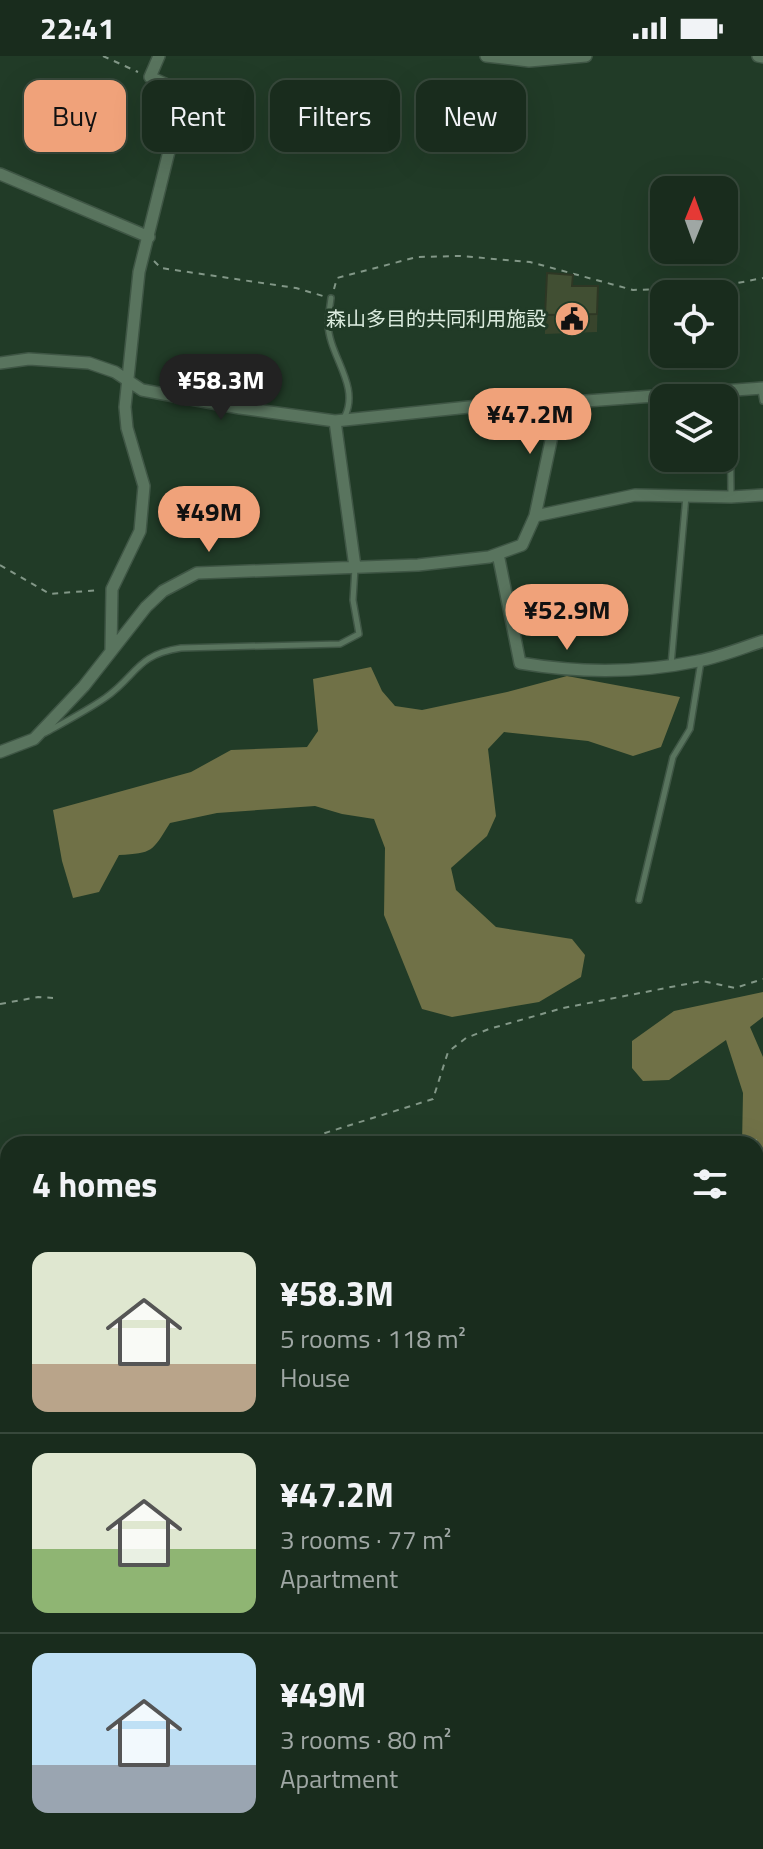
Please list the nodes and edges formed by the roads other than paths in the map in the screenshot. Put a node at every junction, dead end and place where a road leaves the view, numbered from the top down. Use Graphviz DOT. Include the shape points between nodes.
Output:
graph roads {
  1 [pos="159,56"];
  2 [pos="486,56"];
  3 [pos="586,56"];
  4 [pos="0,174"];
  5 [pos="149,237"];
  6 [pos="331,298"];
  7 [pos="0,363"];
  8 [pos="126,380"];
  9 [pos="738,392"];
  10 [pos="762,393"];
  11 [pos="650,397"];
  12 [pos="559,403"];
  13 [pos="335,421"];
  14 [pos="731,472"];
  15 [pos="686,495"];
  16 [pos="763,495"];
  17 [pos="731,497"];
  18 [pos="535,516"];
  19 [pos="498,554"];
  20 [pos="355,567"];
  21 [pos="763,641"];
  22 [pos="111,651"];
  23 [pos="702,660"];
  24 [pos="671,666"];
  25 [pos="34,739"];
  26 [pos="0,752"];
  27 [pos="639,900"];
  1 -- 5 [label="street" via="150,77 176,89 178,115"];
  2 -- 3 [label="street" via="529,61"];
  4 -- 5 [label="street"];
  5 -- 8 [label="street" via="139,272"];
  6 -- 13 [label="lane" via="328,325 350,387 347,415"];
  7 -- 8 [label="street" via="89,363"];
  8 -- 13 [label="street" via="151,392"];
  8 -- 22 [label="street" via="127,428 144,486 140,531 112,589"];
  9 -- 10 [label="street"];
  11 -- 12 [label="street"];
  12 -- 13 [label="street"];
  12 -- 18 [label="street"];
  13 -- 20 [label="street"];
  14 -- 17 [label="lane"];
  15 -- 17 [label="street"];
  15 -- 18 [label="street" via="635,495"];
  15 -- 24 [label="lane"];
  16 -- 17 [label="street"];
  18 -- 19 [label="street" via="522,545"];
  19 -- 20 [label="street"];
  19 -- 24 [label="street" via="520,663 604,671"];
  20 -- 22 [label="street" via="197,573 163,591"];
  20 -- 25 [label="lane" via="359,634 340,644 158,652 107,697"];
  21 -- 23 [label="street"];
  22 -- 25 [label="street"];
  23 -- 24 [label="street"];
  23 -- 27 [label="lane" via="690,729 673,757"];
  25 -- 26 [label="street"];
}
